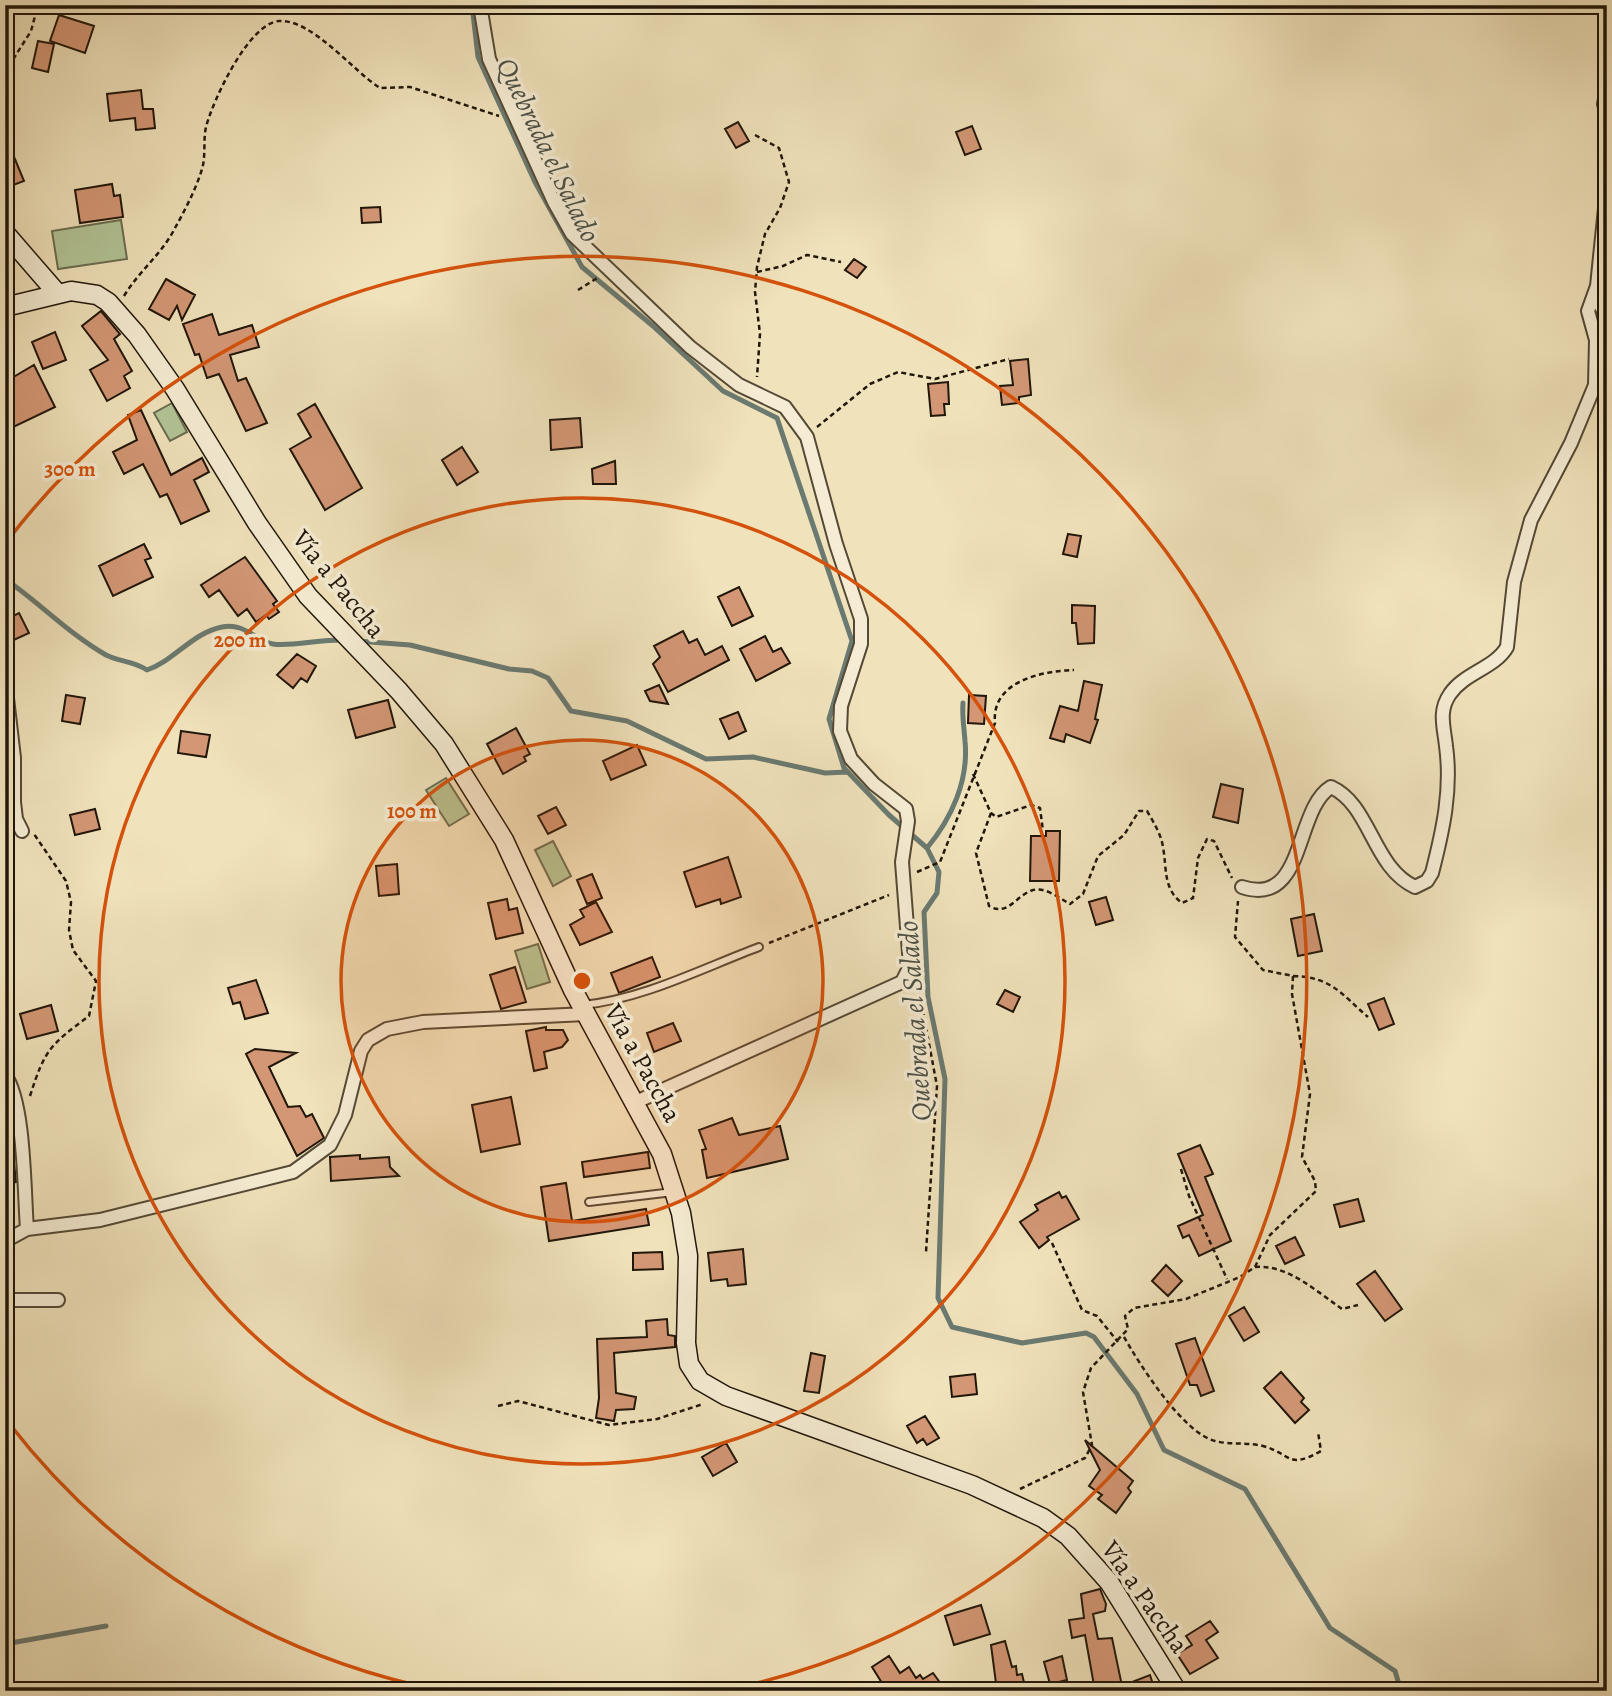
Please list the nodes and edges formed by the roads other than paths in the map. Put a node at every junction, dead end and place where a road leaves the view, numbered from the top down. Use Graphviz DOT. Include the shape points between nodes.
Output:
graph roads {
  1 [pos="480,5"];
  2 [pos="1607,89"];
  3 [pos="1607,112"];
  4 [pos="1607,189"];
  5 [pos="5,233"];
  6 [pos="1597,286"];
  7 [pos="57,293"];
  8 [pos="5,307"];
  9 [pos="1607,317"];
  10 [pos="5,681"];
  11 [pos="22,831"];
  12 [pos="1241,887"];
  13 [pos="759,947"];
  14 [pos="583,1010"];
  15 [pos="5,1075"];
  16 [pos="636,1102"];
  17 [pos="675,1192"];
  18 [pos="589,1202"];
  19 [pos="27,1229"];
  20 [pos="5,1241"];
  21 [pos="5,1300"];
  22 [pos="58,1300"];
  23 [pos="1177,1691"];
  1 -- 16 [label="street" via="489,59 572,234 690,347 739,385 785,407 807,437 861,619 861,644 841,706 840,731 851,759 906,809 908,821 902,862 910,966 902,982"];
  2 -- 3 [label="street"];
  4 -- 6 [label="street"];
  5 -- 7 [label="main road"];
  6 -- 9 [label="street"];
  6 -- 12 [label="street" via="1588,311 1596,340 1595,385 1531,520 1514,582 1507,647 1503,656 1450,694 1441,720 1449,786 1427,881 1415,887 1391,869 1345,793 1331,787 1315,804 1292,868 1283,879 1268,887"];
  7 -- 8 [label="main road, Vía a Paccha"];
  7 -- 14 [label="main road, Vía a Paccha" via="84,291 116,310 175,389 289,569 444,744 504,840"];
  10 -- 11 [label="street" via="15,758 14,802"];
  13 -- 14 [label="lane"];
  14 -- 16 [label="main road, Vía a Paccha"];
  14 -- 19 [label="street" via="387,1029 368,1040 361,1051 345,1115 320,1156 262,1182 100,1220"];
  15 -- 19 [label="street" via="12,1086 19,1122"];
  16 -- 17 [label="main road, Vía a Paccha"];
  17 -- 18 [label="lane"];
  17 -- 23 [label="main road, Vía a Paccha" via="688,1256 686,1343 689,1364 700,1381 726,1396 1011,1501 1043,1517 1092,1561 1123,1602"];
  19 -- 20 [label="street"];
  21 -- 22 [label="street"];
}
